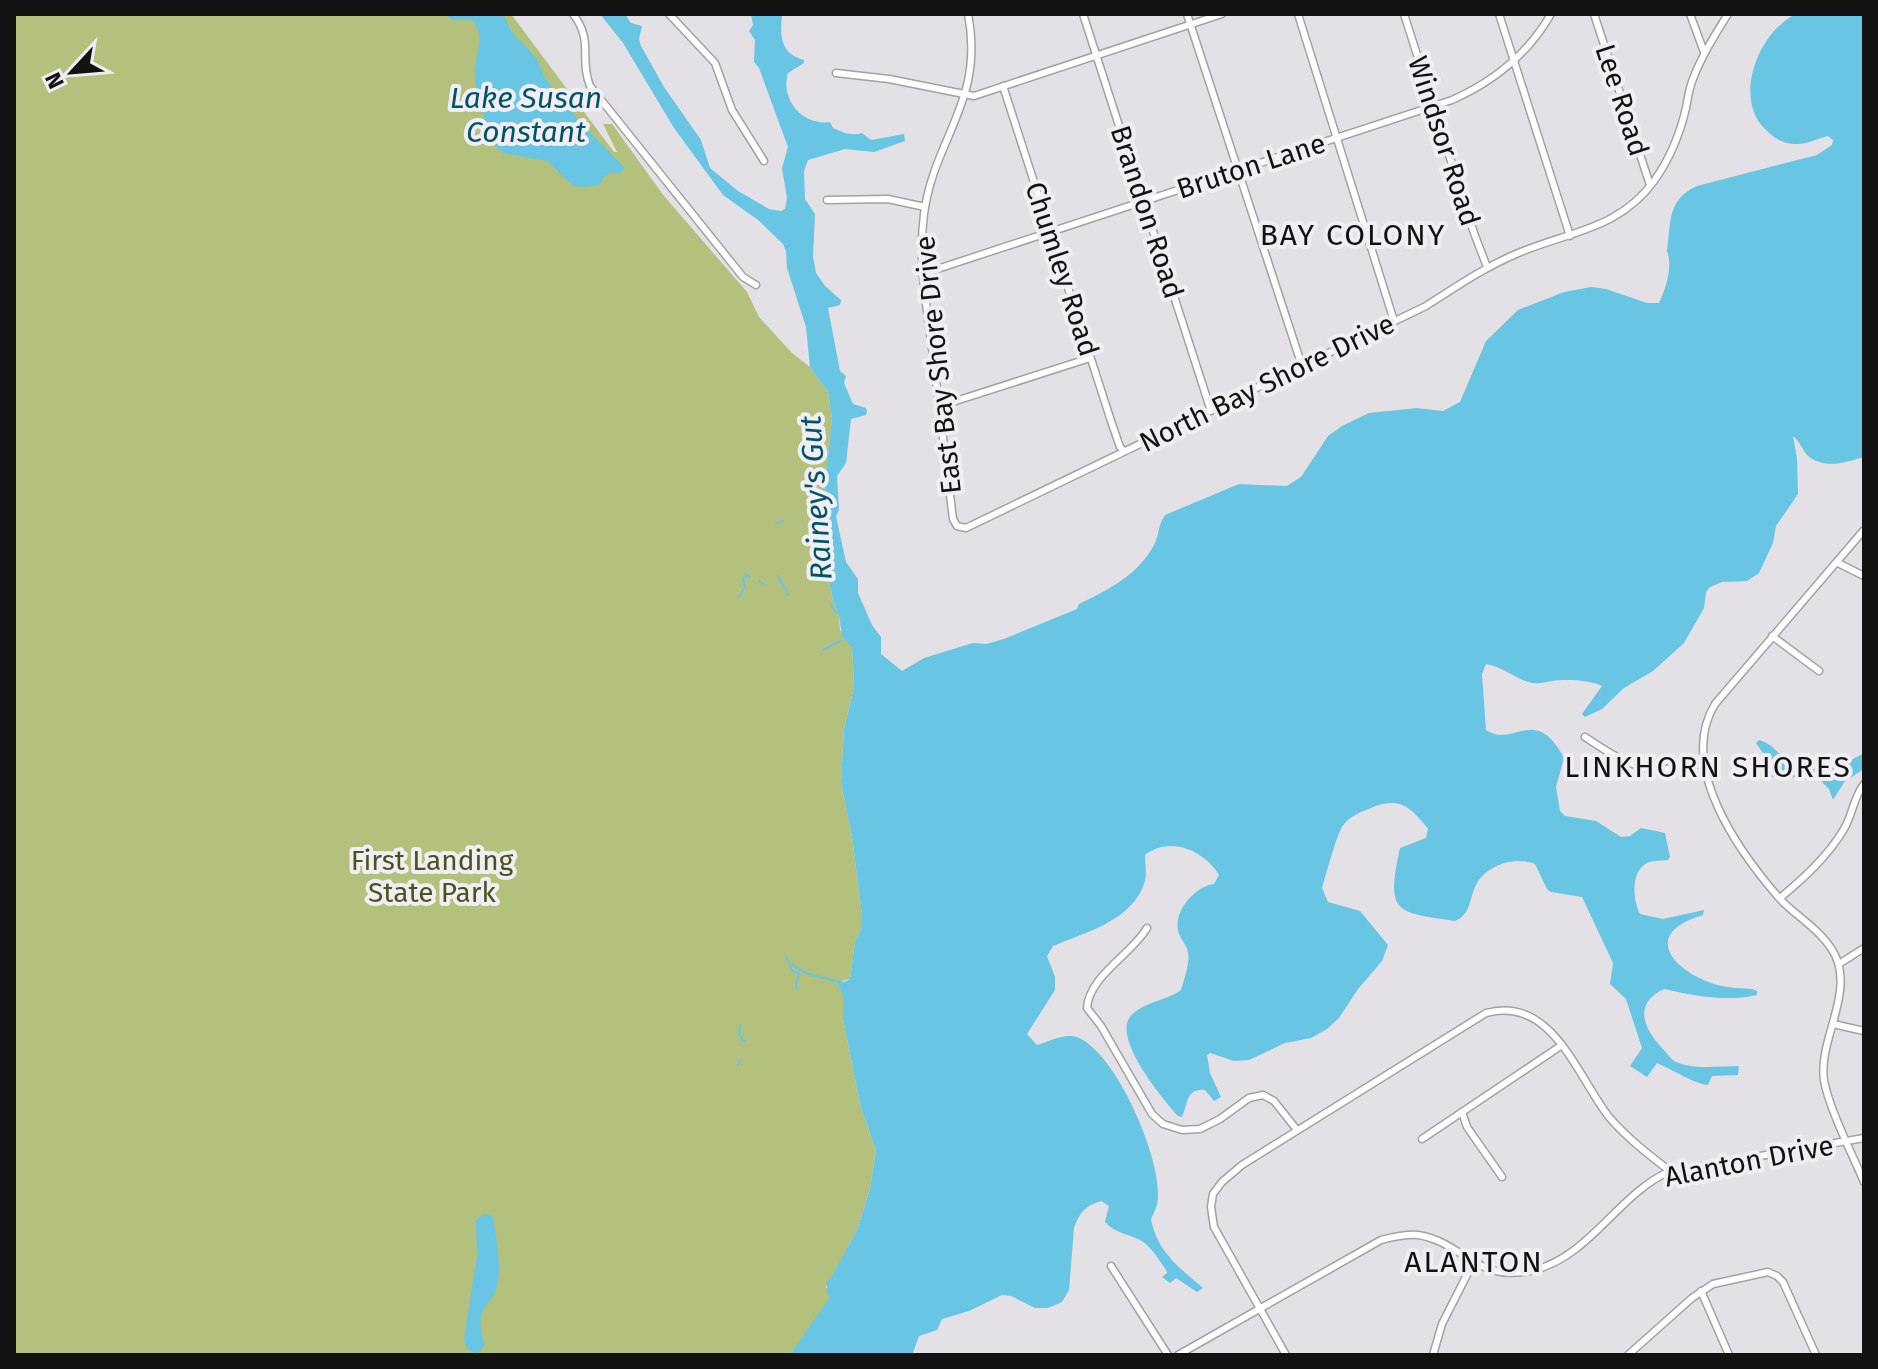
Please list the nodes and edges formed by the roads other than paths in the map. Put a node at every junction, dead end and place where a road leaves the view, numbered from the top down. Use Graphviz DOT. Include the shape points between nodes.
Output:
graph roads {
  1 [pos="573,14"];
  2 [pos="669,14"];
  3 [pos="968,14"];
  4 [pos="1083,14"];
  5 [pos="1187,14"];
  6 [pos="1222,14"];
  7 [pos="1298,14"];
  8 [pos="1404,14"];
  9 [pos="1499,14"];
  10 [pos="1551,14"];
  11 [pos="1594,14"];
  12 [pos="1690,14"];
  13 [pos="1728,14"];
  14 [pos="1190,24"];
  15 [pos="1704,53"];
  16 [pos="1096,54"];
  17 [pos="1514,59"];
  18 [pos="836,73"];
  19 [pos="1003,86"];
  20 [pos="966,96"];
  21 [pos="1434,107"];
  22 [pos="1338,138"];
  23 [pos="764,161"];
  24 [pos="1237,170"];
  25 [pos="1650,186"];
  26 [pos="827,200"];
  27 [pos="1143,201"];
  28 [pos="925,207"];
  29 [pos="1050,231"];
  30 [pos="1570,236"];
  31 [pos="1487,267"];
  32 [pos="922,274"];
  33 [pos="756,285"];
  34 [pos="1394,321"];
  35 [pos="1090,358"];
  36 [pos="1302,366"];
  37 [pos="940,406"];
  38 [pos="1211,411"];
  39 [pos="1124,451"];
  40 [pos="963,528"];
  41 [pos="1864,530"];
  42 [pos="1838,563"];
  43 [pos="1864,576"];
  44 [pos="1772,636"];
  45 [pos="1819,671"];
  46 [pos="1585,737"];
  47 [pos="1703,763"];
  48 [pos="1864,784"];
  49 [pos="1780,898"];
  50 [pos="1147,928"];
  51 [pos="1864,948"];
  52 [pos="1839,964"];
  53 [pos="1833,1024"];
  54 [pos="1864,1031"];
  55 [pos="1562,1045"];
  56 [pos="1462,1112"];
  57 [pos="1297,1130"];
  58 [pos="1864,1138"];
  59 [pos="1422,1139"];
  60 [pos="1847,1141"];
  61 [pos="1670,1171"];
  62 [pos="1502,1177"];
  63 [pos="1864,1182"];
  64 [pos="1473,1263"];
  65 [pos="1111,1266"];
  66 [pos="1701,1291"];
  67 [pos="1260,1308"];
  68 [pos="1168,1355"];
  69 [pos="1178,1355"];
  70 [pos="1286,1355"];
  71 [pos="1433,1355"];
  72 [pos="1628,1355"];
  73 [pos="1729,1355"];
  74 [pos="1816,1355"];
  1 -- 33 [label="street" via="585,33 590,86 743,277"];
  2 -- 23 [label="street" via="715,63 732,110"];
  3 -- 20 [label="street, East Bay Shore Drive" via="972,51"];
  4 -- 16 [label="street, Brandon Road"];
  5 -- 14 [label="street"];
  6 -- 14 [label="street"];
  7 -- 22 [label="street"];
  8 -- 21 [label="street, Windsor Road"];
  9 -- 17 [label="street"];
  10 -- 17 [label="street, Bruton Lane" via="1530,46"];
  11 -- 25 [label="street, Lee Road"];
  12 -- 15 [label="street"];
  13 -- 15 [label="street, North Bay Shore Drive"];
  14 -- 16 [label="street"];
  14 -- 24 [label="street"];
  15 -- 25 [label="street, North Bay Shore Drive" via="1676,141"];
  16 -- 19 [label="street"];
  16 -- 27 [label="street, Brandon Road"];
  17 -- 21 [label="street, Bruton Lane" via="1485,85"];
  17 -- 30 [label="street"];
  18 -- 20 [label="street"];
  19 -- 20 [label="street"];
  19 -- 29 [label="street, Chumley Road"];
  20 -- 28 [label="street, East Bay Shore Drive"];
  21 -- 22 [label="street, Bruton Lane"];
  21 -- 31 [label="street, Windsor Road"];
  22 -- 24 [label="street, Bruton Lane"];
  22 -- 34 [label="street"];
  24 -- 27 [label="street, Bruton Lane"];
  24 -- 36 [label="street"];
  25 -- 30 [label="street, North Bay Shore Drive" via="1611,219"];
  26 -- 28 [label="street" via="888,199"];
  27 -- 29 [label="street, Bruton Lane"];
  27 -- 38 [label="street, Brandon Road"];
  28 -- 32 [label="street, East Bay Shore Drive"];
  29 -- 32 [label="street, Bruton Lane"];
  29 -- 35 [label="street, Chumley Road"];
  30 -- 31 [label="street, North Bay Shore Drive"];
  31 -- 34 [label="street, North Bay Shore Drive"];
  32 -- 37 [label="street, East Bay Shore Drive"];
  34 -- 36 [label="street, North Bay Shore Drive"];
  35 -- 37 [label="street"];
  35 -- 39 [label="street, Chumley Road"];
  36 -- 38 [label="street, North Bay Shore Drive"];
  37 -- 40 [label="street, East Bay Shore Drive" via="953,519"];
  38 -- 39 [label="street, North Bay Shore Drive"];
  39 -- 40 [label="street, North Bay Shore Drive"];
  41 -- 42 [label="street"];
  42 -- 43 [label="street"];
  42 -- 44 [label="street"];
  44 -- 45 [label="street"];
  44 -- 47 [label="street" via="1711,711 1701,742"];
  46 -- 47 [label="street" via="1642,769"];
  47 -- 49 [label="street" via="1724,818"];
  48 -- 49 [label="street" via="1835,842"];
  49 -- 52 [label="street" via="1823,937"];
  50 -- 57 [label="street" via="1112,964 1087,998 1087,1008 1154,1117 1175,1129 1200,1129 1249,1098 1263,1095"];
  51 -- 52 [label="street"];
  52 -- 53 [label="street"];
  53 -- 54 [label="street"];
  53 -- 60 [label="street" via="1824,1078"];
  55 -- 56 [label="street"];
  55 -- 57 [label="street" via="1524,1012 1488,1012"];
  55 -- 61 [label="street" via="1620,1130"];
  56 -- 59 [label="street"];
  56 -- 62 [label="street"];
  57 -- 67 [label="street" via="1229,1174 1212,1199 1216,1234"];
  58 -- 60 [label="street, Alanton Drive"];
  60 -- 61 [label="street, Alanton Drive"];
  60 -- 63 [label="street"];
  61 -- 64 [label="street, Alanton Drive" via="1652,1180 1555,1262 1509,1272"];
  64 -- 67 [label="street, Alanton Drive" via="1424,1237 1391,1237"];
  64 -- 71 [label="street" via="1442,1324"];
  65 -- 68 [label="street"];
  66 -- 72 [label="street"];
  66 -- 73 [label="street"];
  66 -- 74 [label="street" via="1758,1272 1777,1276"];
  67 -- 69 [label="street, Alanton Drive"];
  67 -- 70 [label="street"];
}
